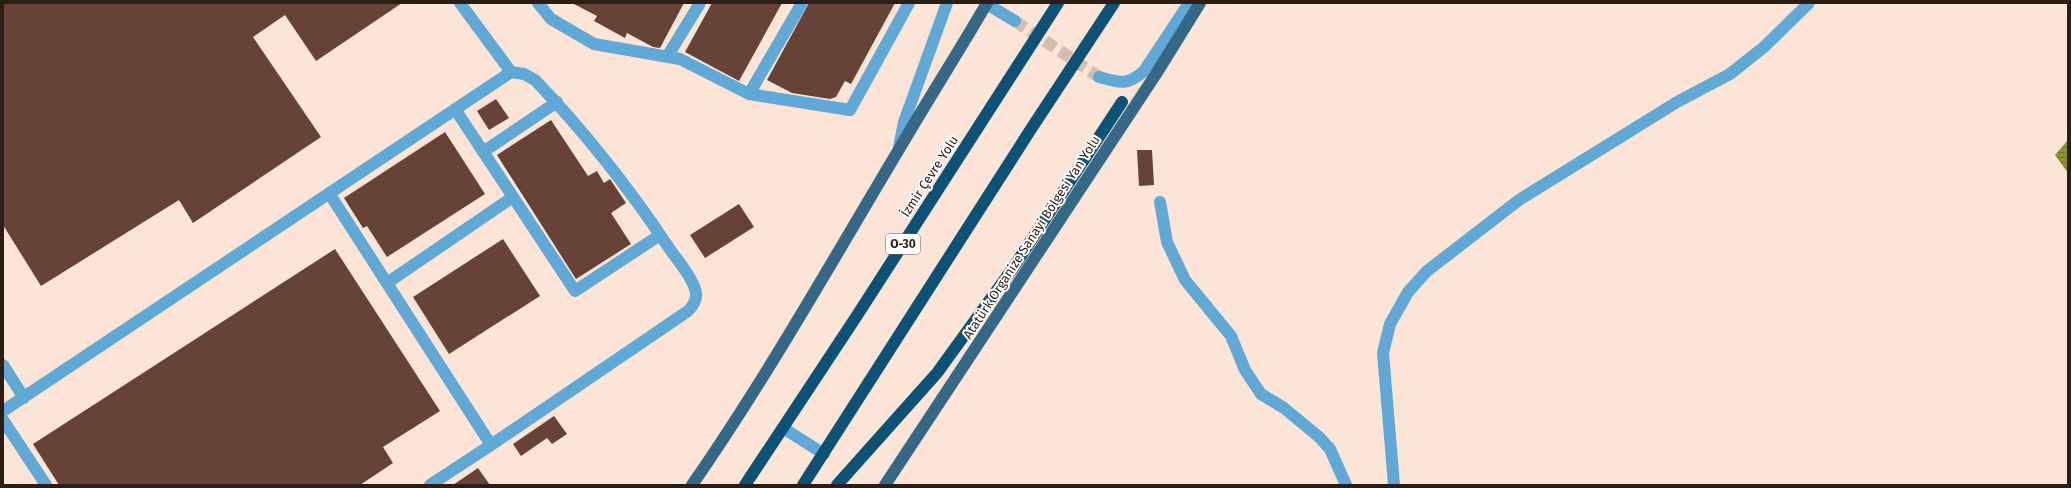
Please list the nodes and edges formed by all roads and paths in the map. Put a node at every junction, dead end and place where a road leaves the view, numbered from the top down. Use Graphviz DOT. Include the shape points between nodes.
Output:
graph roads {
  1 [pos="460,3"];
  2 [pos="538,3"];
  3 [pos="700,3"];
  4 [pos="802,3"];
  5 [pos="908,3"];
  6 [pos="947,3"];
  7 [pos="986,3"];
  8 [pos="1058,3"];
  9 [pos="1114,3"];
  10 [pos="1189,3"];
  11 [pos="1200,3"];
  12 [pos="1809,3"];
  13 [pos="1015,22"];
  14 [pos="667,57"];
  15 [pos="511,72"];
  16 [pos="1099,77"];
  17 [pos="749,94"];
  18 [pos="557,102"];
  19 [pos="1122,102"];
  20 [pos="455,109"];
  21 [pos="899,149"];
  22 [pos="483,152"];
  23 [pos="330,193"];
  24 [pos="513,197"];
  25 [pos="1160,202"];
  26 [pos="660,235"];
  27 [pos="387,283"];
  28 [pos="3,365"];
  29 [pos="24,398"];
  30 [pos="3,411"];
  31 [pos="3,420"];
  32 [pos="783,428"];
  33 [pos="491,445"];
  34 [pos="824,454"];
  35 [pos="695,481"];
  36 [pos="46,485"];
  37 [pos="430,485"];
  38 [pos="688,485"];
  39 [pos="745,485"];
  40 [pos="803,485"];
  41 [pos="838,485"];
  42 [pos="885,485"];
  43 [pos="1346,485"];
  44 [pos="1394,485"];
  1 -- 15 [label="street"];
  2 -- 14 [label="street" via="551,19 594,44"];
  3 -- 14 [label="street"];
  4 -- 17 [label="street"];
  5 -- 17 [label="street" via="850,110"];
  6 -- 21 [label="street" via="904,122"];
  7 -- 13 [label="street"];
  7 -- 21 [label="main road" via="958,55"];
  8 -- 32 [label="highway, İzmir Çevre Yolu / O-30"];
  9 -- 34 [label="highway"];
  10 -- 16 [label="street" via="1144,71 1135,79 1121,83"];
  11 -- 42 [label="main road, Atatürk Organize Sanayi Bölgesi Yan Yolu" via="1156,74"];
  12 -- 44 [label="street" via="1764,47 1730,74 1677,102 1519,200 1426,271 1408,292 1390,324 1383,353"];
  14 -- 17 [label="street" via="680,59"];
  15 -- 18 [label="street" via="524,74 535,80"];
  15 -- 20 [label="street"];
  18 -- 22 [label="street"];
  18 -- 26 [label="street" via="596,148"];
  19 -- 41 [label="highway" via="1013,268 937,373"];
  20 -- 22 [label="street"];
  20 -- 23 [label="street"];
  21 -- 35 [label="main road" via="825,275"];
  22 -- 24 [label="street"];
  23 -- 27 [label="street"];
  23 -- 29 [label="street"];
  24 -- 26 [label="street" via="575,291"];
  24 -- 27 [label="street"];
  25 -- 43 [label="street" via="1167,242 1185,280 1231,336 1245,370 1261,394 1284,408 1319,437 1330,449"];
  26 -- 33 [label="street" via="695,288 696,300 693,306"];
  27 -- 33 [label="street"];
  28 -- 29 [label="street"];
  29 -- 30 [label="street"];
  31 -- 36 [label="street"];
  32 -- 34 [label="street"];
  32 -- 39 [label="highway, İzmir Çevre Yolu / O-30"];
  33 -- 37 [label="street"];
  34 -- 40 [label="highway"];
  35 -- 38 [label="main road"];
}
